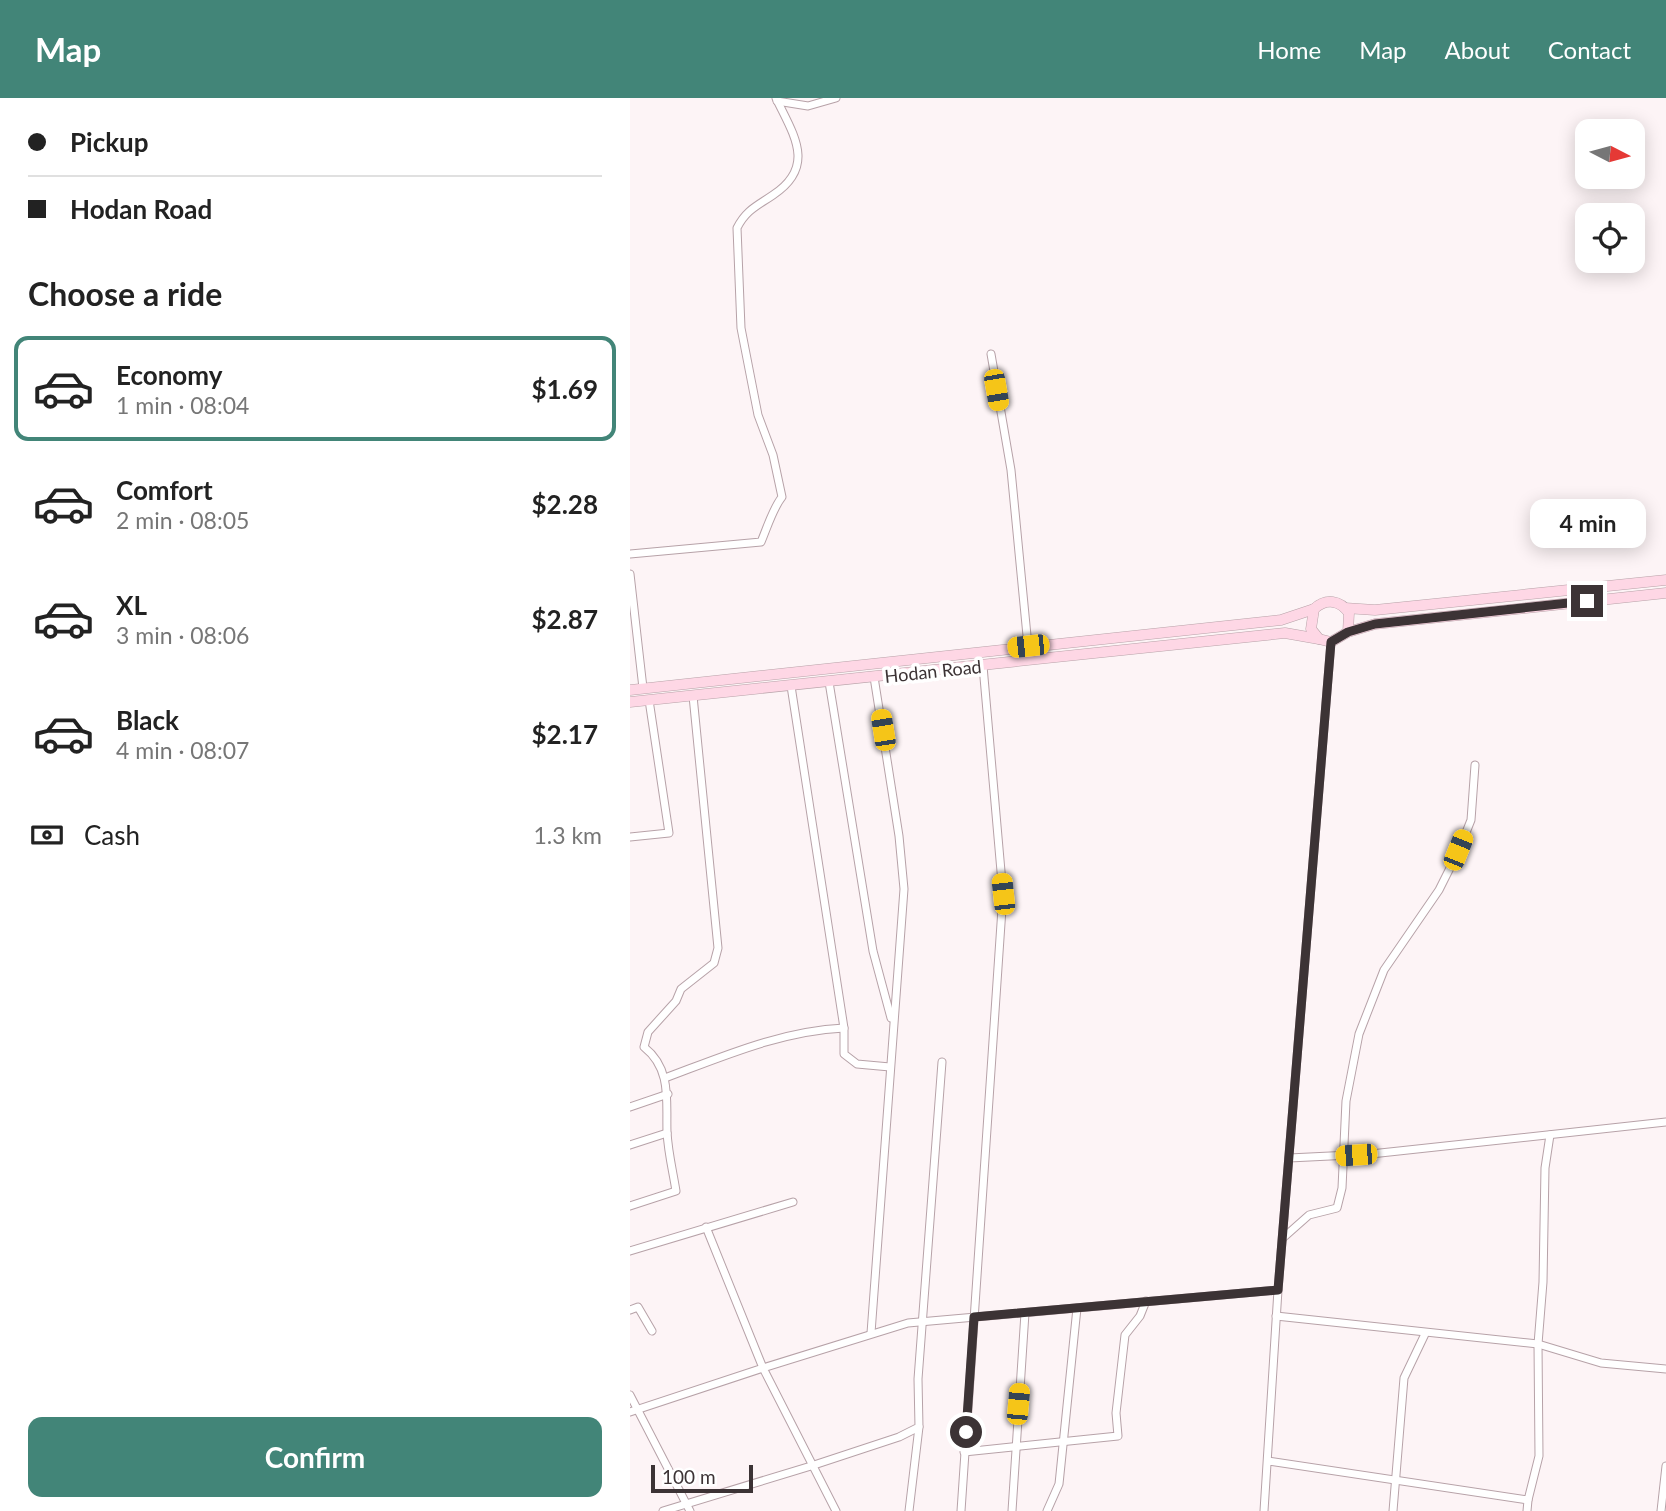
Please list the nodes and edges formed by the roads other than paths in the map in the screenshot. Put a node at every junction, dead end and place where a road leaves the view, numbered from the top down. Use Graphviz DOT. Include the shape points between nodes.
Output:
graph roads {
  1 [pos="836,98"];
  2 [pos="777,100"];
  3 [pos="991,354"];
  4 [pos="630,554"];
  5 [pos="630,573"];
  6 [pos="1666,580"];
  7 [pos="1666,593"];
  8 [pos="1345,608"];
  9 [pos="1314,609"];
  10 [pos="1348,632"];
  11 [pos="1319,639"];
  12 [pos="1331,642"];
  13 [pos="1028,646"];
  14 [pos="983,666"];
  15 [pos="874,677"];
  16 [pos="829,682"];
  17 [pos="791,686"];
  18 [pos="643,688"];
  19 [pos="630,690"];
  20 [pos="693,696"];
  21 [pos="649,700"];
  22 [pos="630,702"];
  23 [pos="1475,765"];
  24 [pos="630,837"];
  25 [pos="893,1024"];
  26 [pos="844,1028"];
  27 [pos="942,1062"];
  28 [pos="890,1067"];
  29 [pos="665,1078"];
  30 [pos="668,1094"];
  31 [pos="630,1107"];
  32 [pos="1666,1122"];
  33 [pos="667,1133"];
  34 [pos="1550,1136"];
  35 [pos="630,1145"];
  36 [pos="1342,1156"];
  37 [pos="1289,1158"];
  38 [pos="793,1202"];
  39 [pos="630,1206"];
  40 [pos="706,1227"];
  41 [pos="1282,1238"];
  42 [pos="630,1251"];
  43 [pos="1278,1290"];
  44 [pos="1146,1301"];
  45 [pos="1077,1308"];
  46 [pos="630,1310"];
  47 [pos="1025,1313"];
  48 [pos="1276,1316"];
  49 [pos="974,1317"];
  50 [pos="924,1322"];
  51 [pos="652,1331"];
  52 [pos="871,1333"];
  53 [pos="1425,1334"];
  54 [pos="1538,1345"];
  55 [pos="763,1368"];
  56 [pos="1666,1368"];
  57 [pos="630,1395"];
  58 [pos="634,1411"];
  59 [pos="919,1427"];
  60 [pos="1063,1440"];
  61 [pos="1015,1447"];
  62 [pos="964,1452"];
  63 [pos="1268,1461"];
  64 [pos="811,1466"];
  65 [pos="1666,1466"];
  66 [pos="1395,1481"];
  67 [pos="1528,1500"];
  68 [pos="687,1507"];
  69 [pos="663,1511"];
  70 [pos="836,1511"];
  71 [pos="909,1511"];
  72 [pos="961,1511"];
  73 [pos="1012,1511"];
  74 [pos="1047,1511"];
  75 [pos="1264,1511"];
  76 [pos="1393,1511"];
  77 [pos="1527,1511"];
  78 [pos="1661,1511"];
  1 -- 2 [label="street" via="808,106"];
  2 -- 4 [label="street" via="800,157 792,176 775,194 754,205 737,228 741,328 758,415 782,497 773,507 771,524 761,542"];
  3 -- 13 [label="street" via="1011,470"];
  5 -- 18 [label="street"];
  6 -- 8 [label="main road, Hodan Road" via="1375,610"];
  7 -- 10 [label="main road" via="1375,624"];
  8 -- 9 [label="main road, Hodan Road" via="1333,601"];
  8 -- 10 [label="main road"];
  9 -- 11 [label="main road" via="1310,622"];
  9 -- 13 [label="main road, Hodan Road" via="1281,620"];
  10 -- 12 [label="main road"];
  11 -- 12 [label="main road, Hodan Road"];
  11 -- 14 [label="main road, Hodan Road" via="1285,633"];
  12 -- 37 [label="street"];
  13 -- 18 [label="main road, Hodan Road"];
  14 -- 15 [label="main road, Hodan Road"];
  14 -- 49 [label="street" via="1003,894"];
  15 -- 16 [label="main road, Hodan Road"];
  15 -- 25 [label="street" via="904,889"];
  16 -- 17 [label="main road, Hodan Road"];
  16 -- 25 [label="street" via="873,951"];
  17 -- 20 [label="main road, Hodan Road"];
  17 -- 26 [label="street"];
  18 -- 19 [label="main road, Hodan Road"];
  20 -- 21 [label="main road, Hodan Road"];
  20 -- 29 [label="street" via="718,948 714,963 681,989 648,1032 644,1047"];
  21 -- 22 [label="main road, Hodan Road"];
  21 -- 24 [label="street" via="669,833"];
  23 -- 36 [label="street" via="1471,820 1439,890 1384,970 1359,1034 1346,1101"];
  25 -- 28 [label="street"];
  26 -- 28 [label="street" via="844,1054 857,1064"];
  26 -- 29 [label="street" via="753,1044"];
  27 -- 50 [label="street"];
  28 -- 52 [label="street"];
  29 -- 30 [label="street"];
  30 -- 31 [label="street"];
  30 -- 33 [label="street"];
  32 -- 34 [label="street"];
  33 -- 35 [label="street"];
  33 -- 39 [label="street" via="676,1191"];
  34 -- 36 [label="street"];
  34 -- 54 [label="street"];
  36 -- 37 [label="street"];
  36 -- 41 [label="street" via="1338,1208 1309,1215"];
  37 -- 41 [label="street"];
  38 -- 40 [label="street"];
  40 -- 42 [label="street"];
  40 -- 55 [label="street"];
  41 -- 43 [label="street"];
  43 -- 44 [label="street"];
  43 -- 48 [label="street"];
  44 -- 45 [label="street"];
  44 -- 60 [label="street" via="1125,1335 1116,1413 1119,1433"];
  45 -- 47 [label="street"];
  45 -- 60 [label="street"];
  46 -- 51 [label="street" via="638,1307"];
  47 -- 49 [label="street"];
  47 -- 61 [label="street"];
  48 -- 53 [label="street"];
  48 -- 63 [label="street"];
  49 -- 50 [label="street"];
  49 -- 62 [label="street"];
  50 -- 52 [label="street"];
  50 -- 59 [label="street"];
  52 -- 55 [label="street"];
  53 -- 54 [label="street"];
  53 -- 66 [label="street" via="1404,1378"];
  54 -- 56 [label="street" via="1601,1363"];
  54 -- 67 [label="street" via="1539,1456"];
  55 -- 58 [label="street"];
  55 -- 64 [label="street"];
  57 -- 58 [label="street"];
  58 -- 68 [label="street"];
  59 -- 64 [label="street"];
  59 -- 71 [label="street"];
  60 -- 61 [label="street"];
  60 -- 74 [label="street" via="1058,1491"];
  61 -- 62 [label="street"];
  61 -- 73 [label="street"];
  62 -- 72 [label="street"];
  63 -- 66 [label="street"];
  63 -- 75 [label="street"];
  64 -- 68 [label="street"];
  64 -- 70 [label="street"];
  65 -- 78 [label="street"];
  66 -- 67 [label="street"];
  66 -- 76 [label="street"];
  67 -- 77 [label="street"];
  68 -- 69 [label="street"];
}
